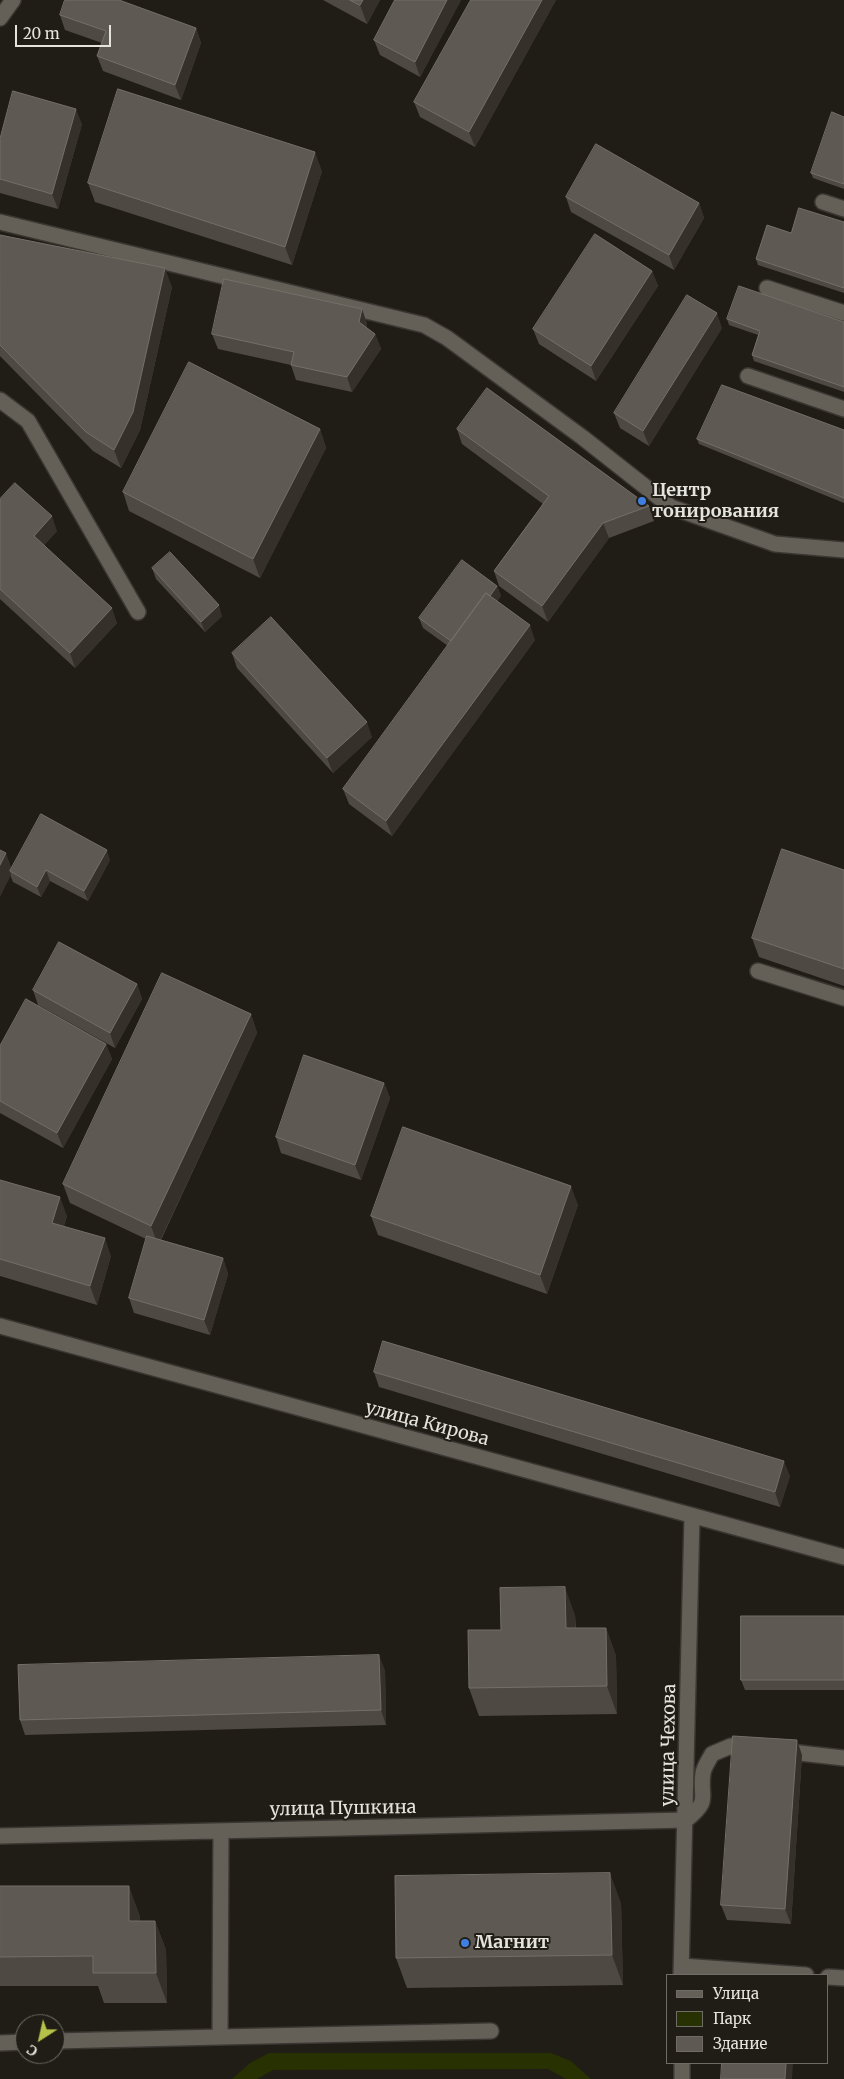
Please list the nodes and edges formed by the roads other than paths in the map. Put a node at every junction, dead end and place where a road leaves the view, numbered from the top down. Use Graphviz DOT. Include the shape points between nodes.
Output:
graph roads {
  1 [pos="12,0"];
  2 [pos="0,18"];
  3 [pos="823,202"];
  4 [pos="844,210"];
  5 [pos="0,222"];
  6 [pos="767,288"];
  7 [pos="844,313"];
  8 [pos="748,376"];
  9 [pos="0,400"];
  10 [pos="844,409"];
  11 [pos="844,550"];
  12 [pos="138,612"];
  13 [pos="758,971"];
  14 [pos="844,998"];
  15 [pos="0,1326"];
  16 [pos="692,1516"];
  17 [pos="844,1557"];
  18 [pos="844,1758"];
  19 [pos="686,1820"];
  20 [pos="221,1831"];
  21 [pos="0,1836"];
  22 [pos="681,1970"];
  23 [pos="781,1974"];
  24 [pos="829,1977"];
  25 [pos="844,1978"];
  26 [pos="491,2031"];
  27 [pos="220,2037"];
  28 [pos="65,2041"];
  29 [pos="15,2042"];
  30 [pos="0,2043"];
  31 [pos="682,2064"];
  32 [pos="682,2079"];
  1 -- 2 [label="street"];
  3 -- 4 [label="street"];
  5 -- 11 [label="street" via="424,325 447,338 582,437 671,507 775,544"];
  6 -- 7 [label="street"];
  8 -- 10 [label="street"];
  9 -- 12 [label="street" via="28,421"];
  13 -- 14 [label="street"];
  15 -- 16 [label="street, улица Кирова"];
  16 -- 17 [label="street, улица Кирова"];
  16 -- 19 [label="street, улица Чехова"];
  18 -- 19 [label="street" via="730,1746 712,1754 703,1772 704,1794 700,1809"];
  19 -- 20 [label="street, улица Пушкина"];
  19 -- 22 [label="street, улица Чехова"];
  20 -- 21 [label="street, улица Пушкина"];
  20 -- 27 [label="street"];
  22 -- 23 [label="street"];
  24 -- 25 [label="street"];
  26 -- 27 [label="street"];
  27 -- 28 [label="street"];
  29 -- 30 [label="street"];
  31 -- 32 [label="street"];
}
